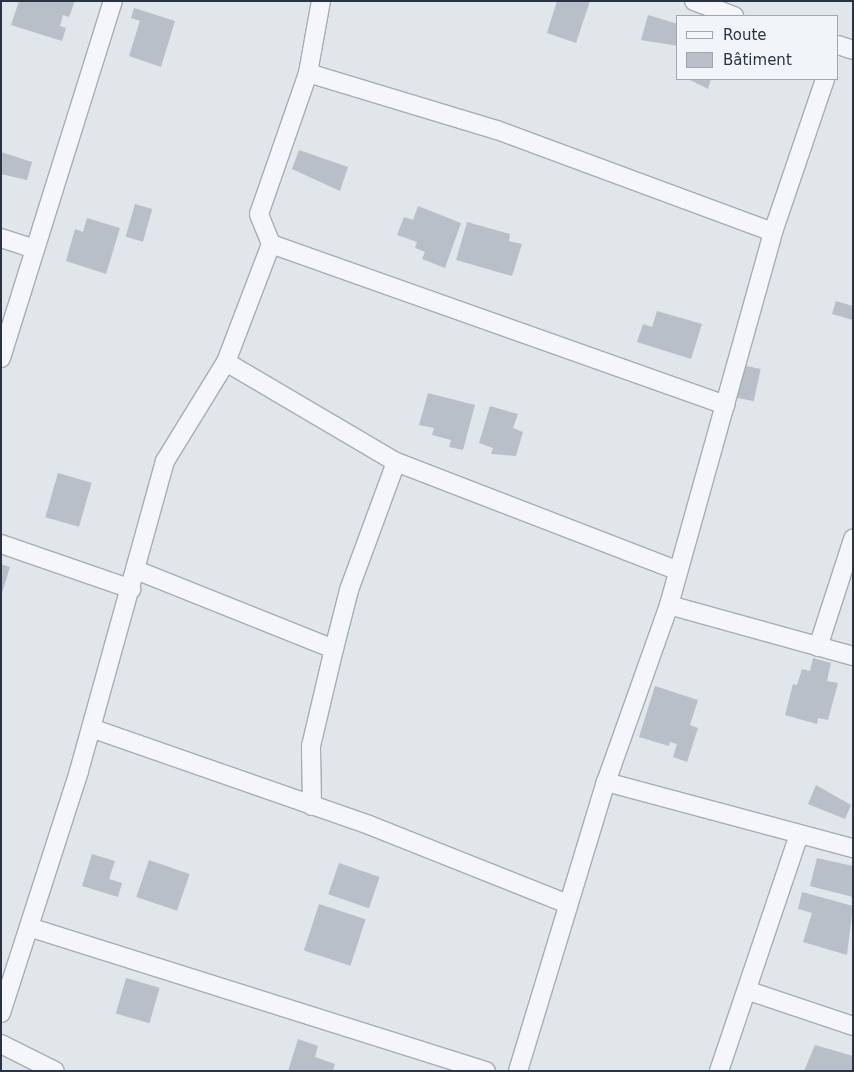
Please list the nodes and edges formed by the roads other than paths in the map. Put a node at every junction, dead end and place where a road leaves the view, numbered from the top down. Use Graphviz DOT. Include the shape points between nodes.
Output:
graph roads {
  1 [pos="113,1"];
  2 [pos="321,1"];
  3 [pos="694,1"];
  4 [pos="718,6"];
  5 [pos="732,15"];
  6 [pos="839,46"];
  7 [pos="853,50"];
  8 [pos="308,72"];
  9 [pos="825,80"];
  10 [pos="773,232"];
  11 [pos="1,238"];
  12 [pos="271,244"];
  13 [pos="35,249"];
  14 [pos="1,358"];
  15 [pos="226,362"];
  16 [pos="725,405"];
  17 [pos="396,462"];
  18 [pos="853,539"];
  19 [pos="1,544"];
  20 [pos="136,570"];
  21 [pos="678,572"];
  22 [pos="131,589"];
  23 [pos="669,605"];
  24 [pos="818,647"];
  25 [pos="334,649"];
  26 [pos="853,656"];
  27 [pos="91,728"];
  28 [pos="606,782"];
  29 [pos="312,806"];
  30 [pos="799,834"];
  31 [pos="853,848"];
  32 [pos="568,904"];
  33 [pos="29,927"];
  34 [pos="749,991"];
  35 [pos="1,1014"];
  36 [pos="853,1026"];
  37 [pos="1,1044"];
  38 [pos="55,1071"];
  39 [pos="486,1071"];
  40 [pos="518,1071"];
  41 [pos="719,1071"];
  1 -- 13 [label="street"];
  2 -- 8 [label="street"];
  3 -- 4 [label="street"];
  4 -- 5 [label="street"];
  6 -- 7 [label="street"];
  8 -- 10 [label="street" via="497,130"];
  8 -- 12 [label="street" via="259,214"];
  9 -- 10 [label="street"];
  10 -- 16 [label="street"];
  11 -- 13 [label="street"];
  12 -- 15 [label="street"];
  12 -- 16 [label="street"];
  13 -- 14 [label="street"];
  15 -- 17 [label="street"];
  15 -- 20 [label="street" via="165,461"];
  16 -- 21 [label="street"];
  17 -- 21 [label="street"];
  17 -- 25 [label="street" via="349,590"];
  18 -- 24 [label="street"];
  19 -- 22 [label="street"];
  20 -- 22 [label="street"];
  20 -- 25 [label="street"];
  21 -- 23 [label="street"];
  22 -- 27 [label="street"];
  23 -- 24 [label="street"];
  23 -- 28 [label="street"];
  24 -- 26 [label="street"];
  25 -- 29 [label="street" via="311,746"];
  27 -- 29 [label="street"];
  27 -- 33 [label="street"];
  28 -- 30 [label="street"];
  28 -- 32 [label="street"];
  29 -- 32 [label="street"];
  30 -- 31 [label="street"];
  30 -- 34 [label="street"];
  32 -- 40 [label="street"];
  33 -- 35 [label="street"];
  33 -- 39 [label="street"];
  34 -- 36 [label="street"];
  34 -- 41 [label="street"];
  37 -- 38 [label="street"];
}
